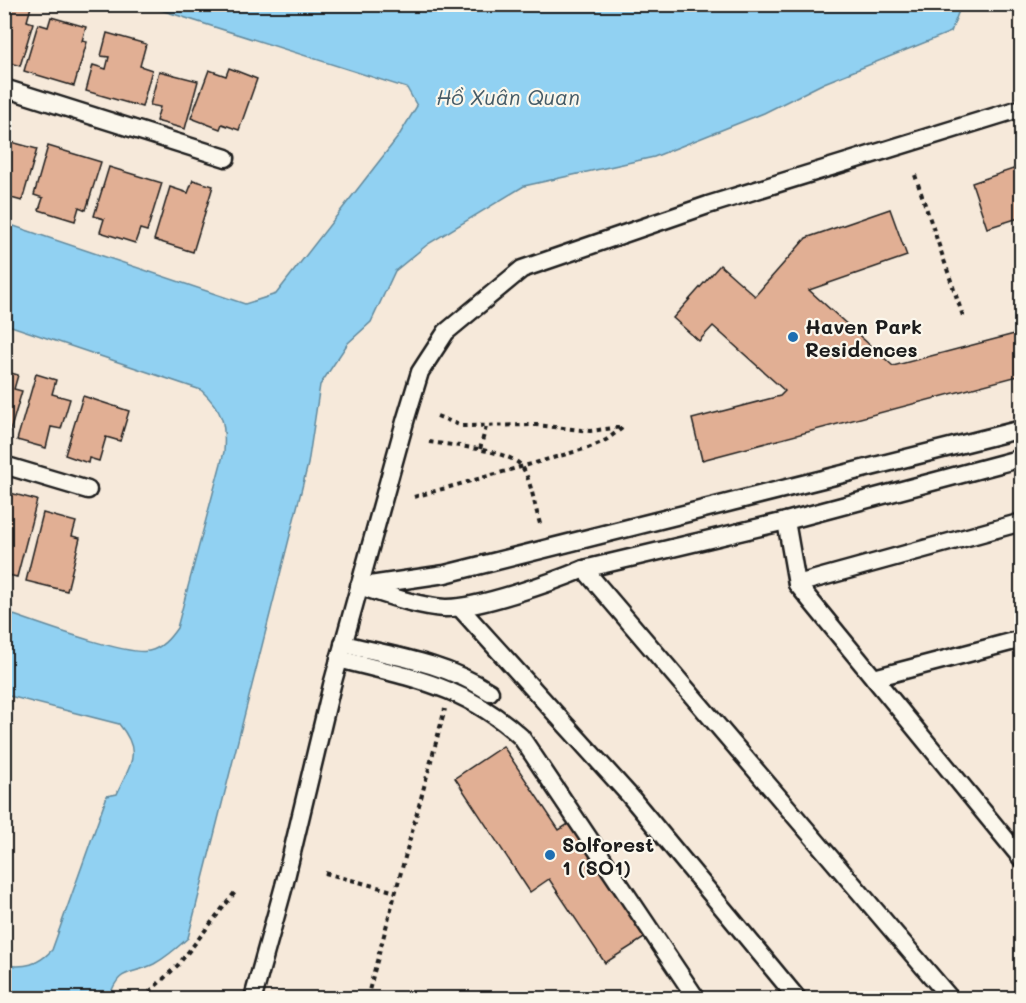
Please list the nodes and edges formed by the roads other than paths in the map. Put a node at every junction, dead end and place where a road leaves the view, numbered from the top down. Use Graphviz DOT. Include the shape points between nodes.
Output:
graph roads {
  1 [pos="4,88"];
  2 [pos="1022,108"];
  3 [pos="226,158"];
  4 [pos="1022,429"];
  5 [pos="1022,458"];
  6 [pos="4,465"];
  7 [pos="88,490"];
  8 [pos="786,521"];
  9 [pos="1022,522"];
  10 [pos="584,569"];
  11 [pos="797,584"];
  12 [pos="359,586"];
  13 [pos="460,608"];
  14 [pos="1022,639"];
  15 [pos="341,652"];
  16 [pos="874,678"];
  17 [pos="490,692"];
  18 [pos="1022,859"];
  19 [pos="253,999"];
  20 [pos="696,999"];
  21 [pos="797,999"];
  22 [pos="950,999"];
  1 -- 3 [label="street"];
  2 -- 12 [label="street" via="708,205 522,269 446,332 420,372"];
  4 -- 12 [label="street" via="445,574"];
  5 -- 8 [label="street"];
  6 -- 7 [label="street"];
  8 -- 10 [label="street"];
  8 -- 11 [label="street"];
  9 -- 11 [label="street"];
  10 -- 13 [label="street"];
  10 -- 22 [label="street"];
  11 -- 16 [label="street"];
  12 -- 13 [label="street" via="423,605"];
  12 -- 15 [label="street"];
  13 -- 21 [label="street" via="630,796"];
  14 -- 16 [label="street"];
  15 -- 17 [label="street" via="442,668"];
  15 -- 19 [label="street"];
  15 -- 20 [label="street" via="439,685 476,702 521,738"];
  16 -- 18 [label="street"];
}
